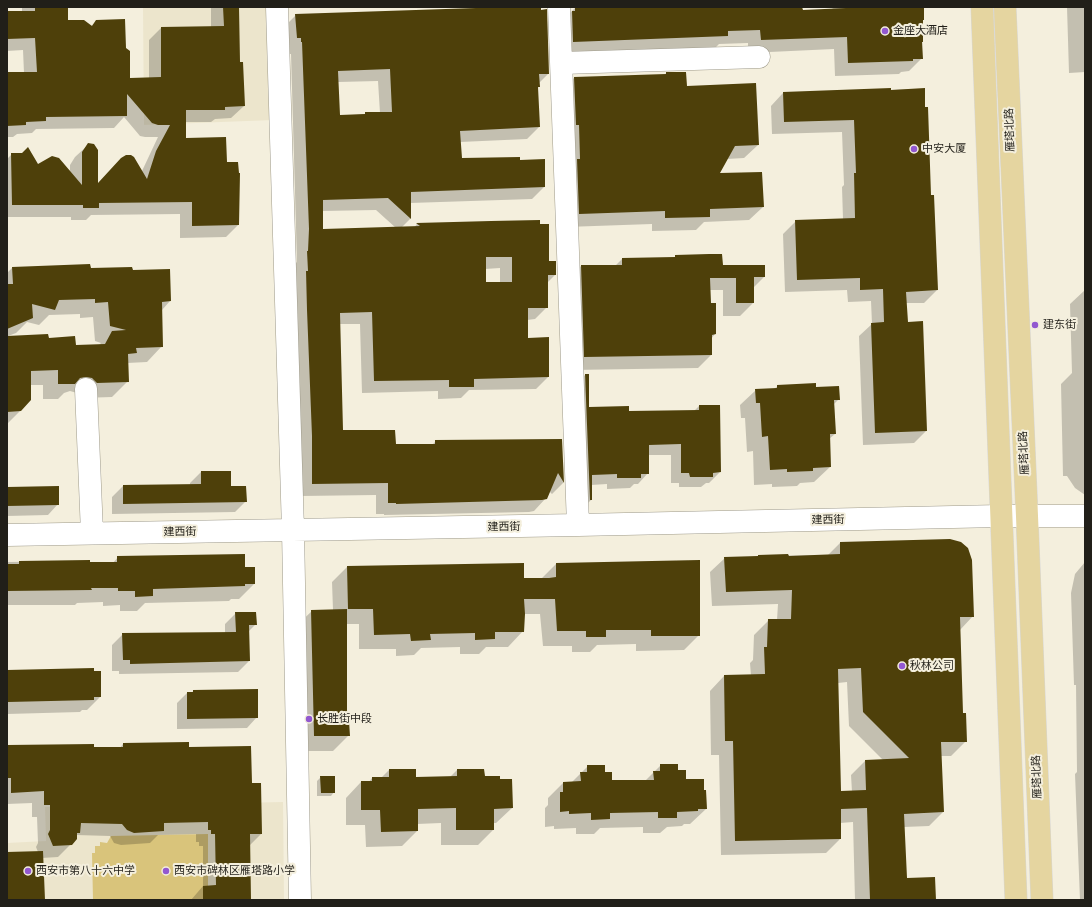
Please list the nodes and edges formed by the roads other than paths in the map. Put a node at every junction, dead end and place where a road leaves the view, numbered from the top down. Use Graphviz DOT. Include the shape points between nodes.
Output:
graph roads {
  1 [pos="277,7"];
  2 [pos="559,7"];
  3 [pos="982,7"];
  4 [pos="1005,7"];
  5 [pos="759,57"];
  6 [pos="562,63"];
  7 [pos="86,389"];
  8 [pos="1000,516"];
  9 [pos="1027,516"];
  10 [pos="1085,516"];
  11 [pos="578,525"];
  12 [pos="293,530"];
  13 [pos="92,533"];
  14 [pos="7,535"];
  15 [pos="300,900"];
  16 [pos="1016,900"];
  17 [pos="1042,900"];
  1 -- 12 [label="street"];
  2 -- 6 [label="street"];
  3 -- 8 [label="main road"];
  4 -- 9 [label="main road, 雁塔北路"];
  5 -- 6 [label="street"];
  6 -- 11 [label="street"];
  7 -- 13 [label="street"];
  8 -- 9 [label="street"];
  8 -- 11 [label="street, 建西街"];
  8 -- 16 [label="main road"];
  9 -- 10 [label="street"];
  9 -- 17 [label="main road, 雁塔北路"];
  11 -- 12 [label="street, 建西街"];
  12 -- 13 [label="street, 建西街"];
  12 -- 15 [label="street"];
  13 -- 14 [label="street, 建西街"];
}
